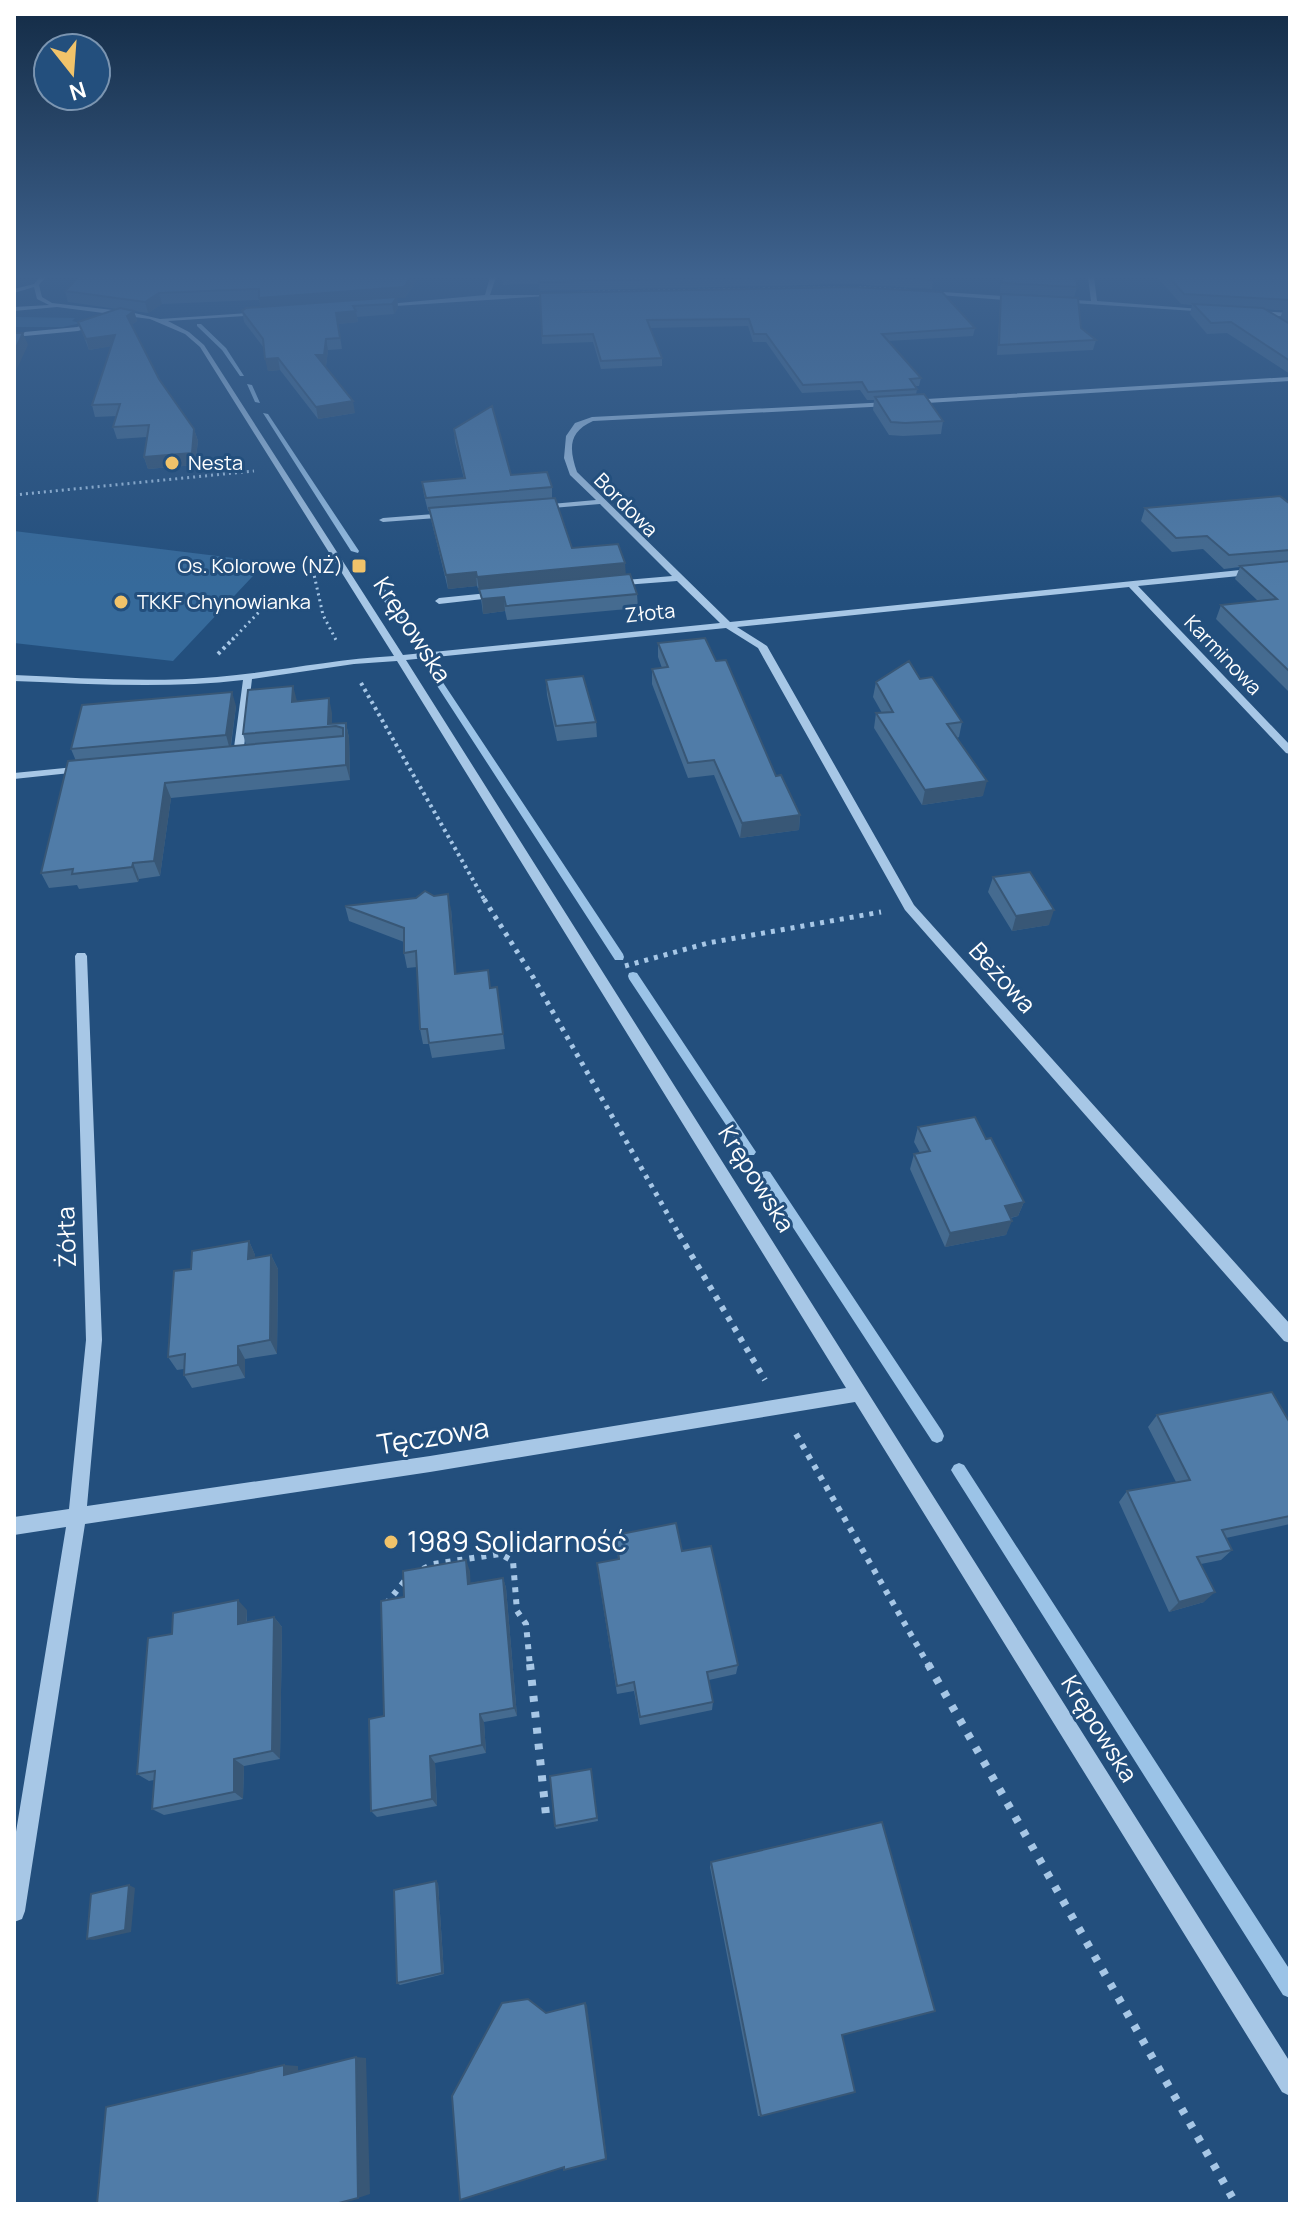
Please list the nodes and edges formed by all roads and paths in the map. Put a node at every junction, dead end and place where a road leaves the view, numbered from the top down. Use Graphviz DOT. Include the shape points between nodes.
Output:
graph roads {
  1 [pos="224,381"];
  2 [pos="1264,381"];
  3 [pos="252,459"];
  4 [pos="14,495"];
  5 [pos="599,502"];
  6 [pos="522,509"];
  7 [pos="460,514"];
  8 [pos="383,520"];
  9 [pos="311,564"];
  10 [pos="1290,568"];
  11 [pos="677,578"];
  12 [pos="1130,583"];
  13 [pos="599,585"];
  14 [pos="509,594"];
  15 [pos="439,601"];
  16 [pos="259,612"];
  17 [pos="725,623"];
  18 [pos="400,658"];
  19 [pos="348,659"];
  20 [pos="213,662"];
  21 [pos="248,676"];
  22 [pos="14,678"];
  23 [pos="1290,751"];
  24 [pos="253,754"];
  25 [pos="238,755"];
  26 [pos="223,757"];
  27 [pos="104,768"];
  28 [pos="14,776"];
  29 [pos="909,907"];
  30 [pos="81,956"];
  31 [pos="597,974"];
  32 [pos="1290,1336"];
  33 [pos="860,1393"];
  34 [pos="780,1406"];
  35 [pos="77,1516"];
  36 [pos="14,1526"];
  37 [pos="384,1621"];
  38 [pos="546,1815"];
  39 [pos="14,1911"];
  40 [pos="1290,2084"];
  41 [pos="1236,2204"];
  1 -- 18 [label="street, Krępowska"];
  2 -- 5 [label="street, Bordowa" via="592,419 570,436 568,458 573,473"];
  3 -- 4 [label="path" via="260,470"];
  5 -- 6 [label="street"];
  5 -- 11 [label="street, Bordowa"];
  7 -- 8 [label="street"];
  9 -- 19 [label="path" via="323,615"];
  10 -- 12 [label="street, Złota"];
  11 -- 13 [label="street"];
  11 -- 17 [label="street, Bordowa"];
  12 -- 17 [label="street, Złota"];
  12 -- 23 [label="street, Karminowa"];
  14 -- 15 [label="street"];
  16 -- 20 [label="path"];
  17 -- 18 [label="street, Złota"];
  17 -- 29 [label="street, Beżowa" via="762,646"];
  18 -- 19 [label="street, Złota"];
  18 -- 31 [label="street, Krępowska"];
  19 -- 21 [label="street, Złota"];
  19 -- 34 [label="path"];
  21 -- 22 [label="street, Złota"];
  21 -- 25 [label="street"];
  24 -- 25 [label="street"];
  25 -- 26 [label="street"];
  27 -- 28 [label="street"];
  29 -- 31 [label="path" via="708,943"];
  29 -- 32 [label="street, Beżowa"];
  30 -- 35 [label="street, Żółta" via="94,1340"];
  31 -- 33 [label="street, Krępowska"];
  33 -- 34 [label="street, Tęczowa"];
  33 -- 40 [label="street, Krępowska"];
  34 -- 35 [label="street, Tęczowa"];
  34 -- 41 [label="path"];
  35 -- 36 [label="street, Tęczowa"];
  35 -- 39 [label="street, Żółta"];
  37 -- 38 [label="path" via="384,1607 409,1576 433,1564 500,1554 513,1561 517,1611 526,1624"];
}
